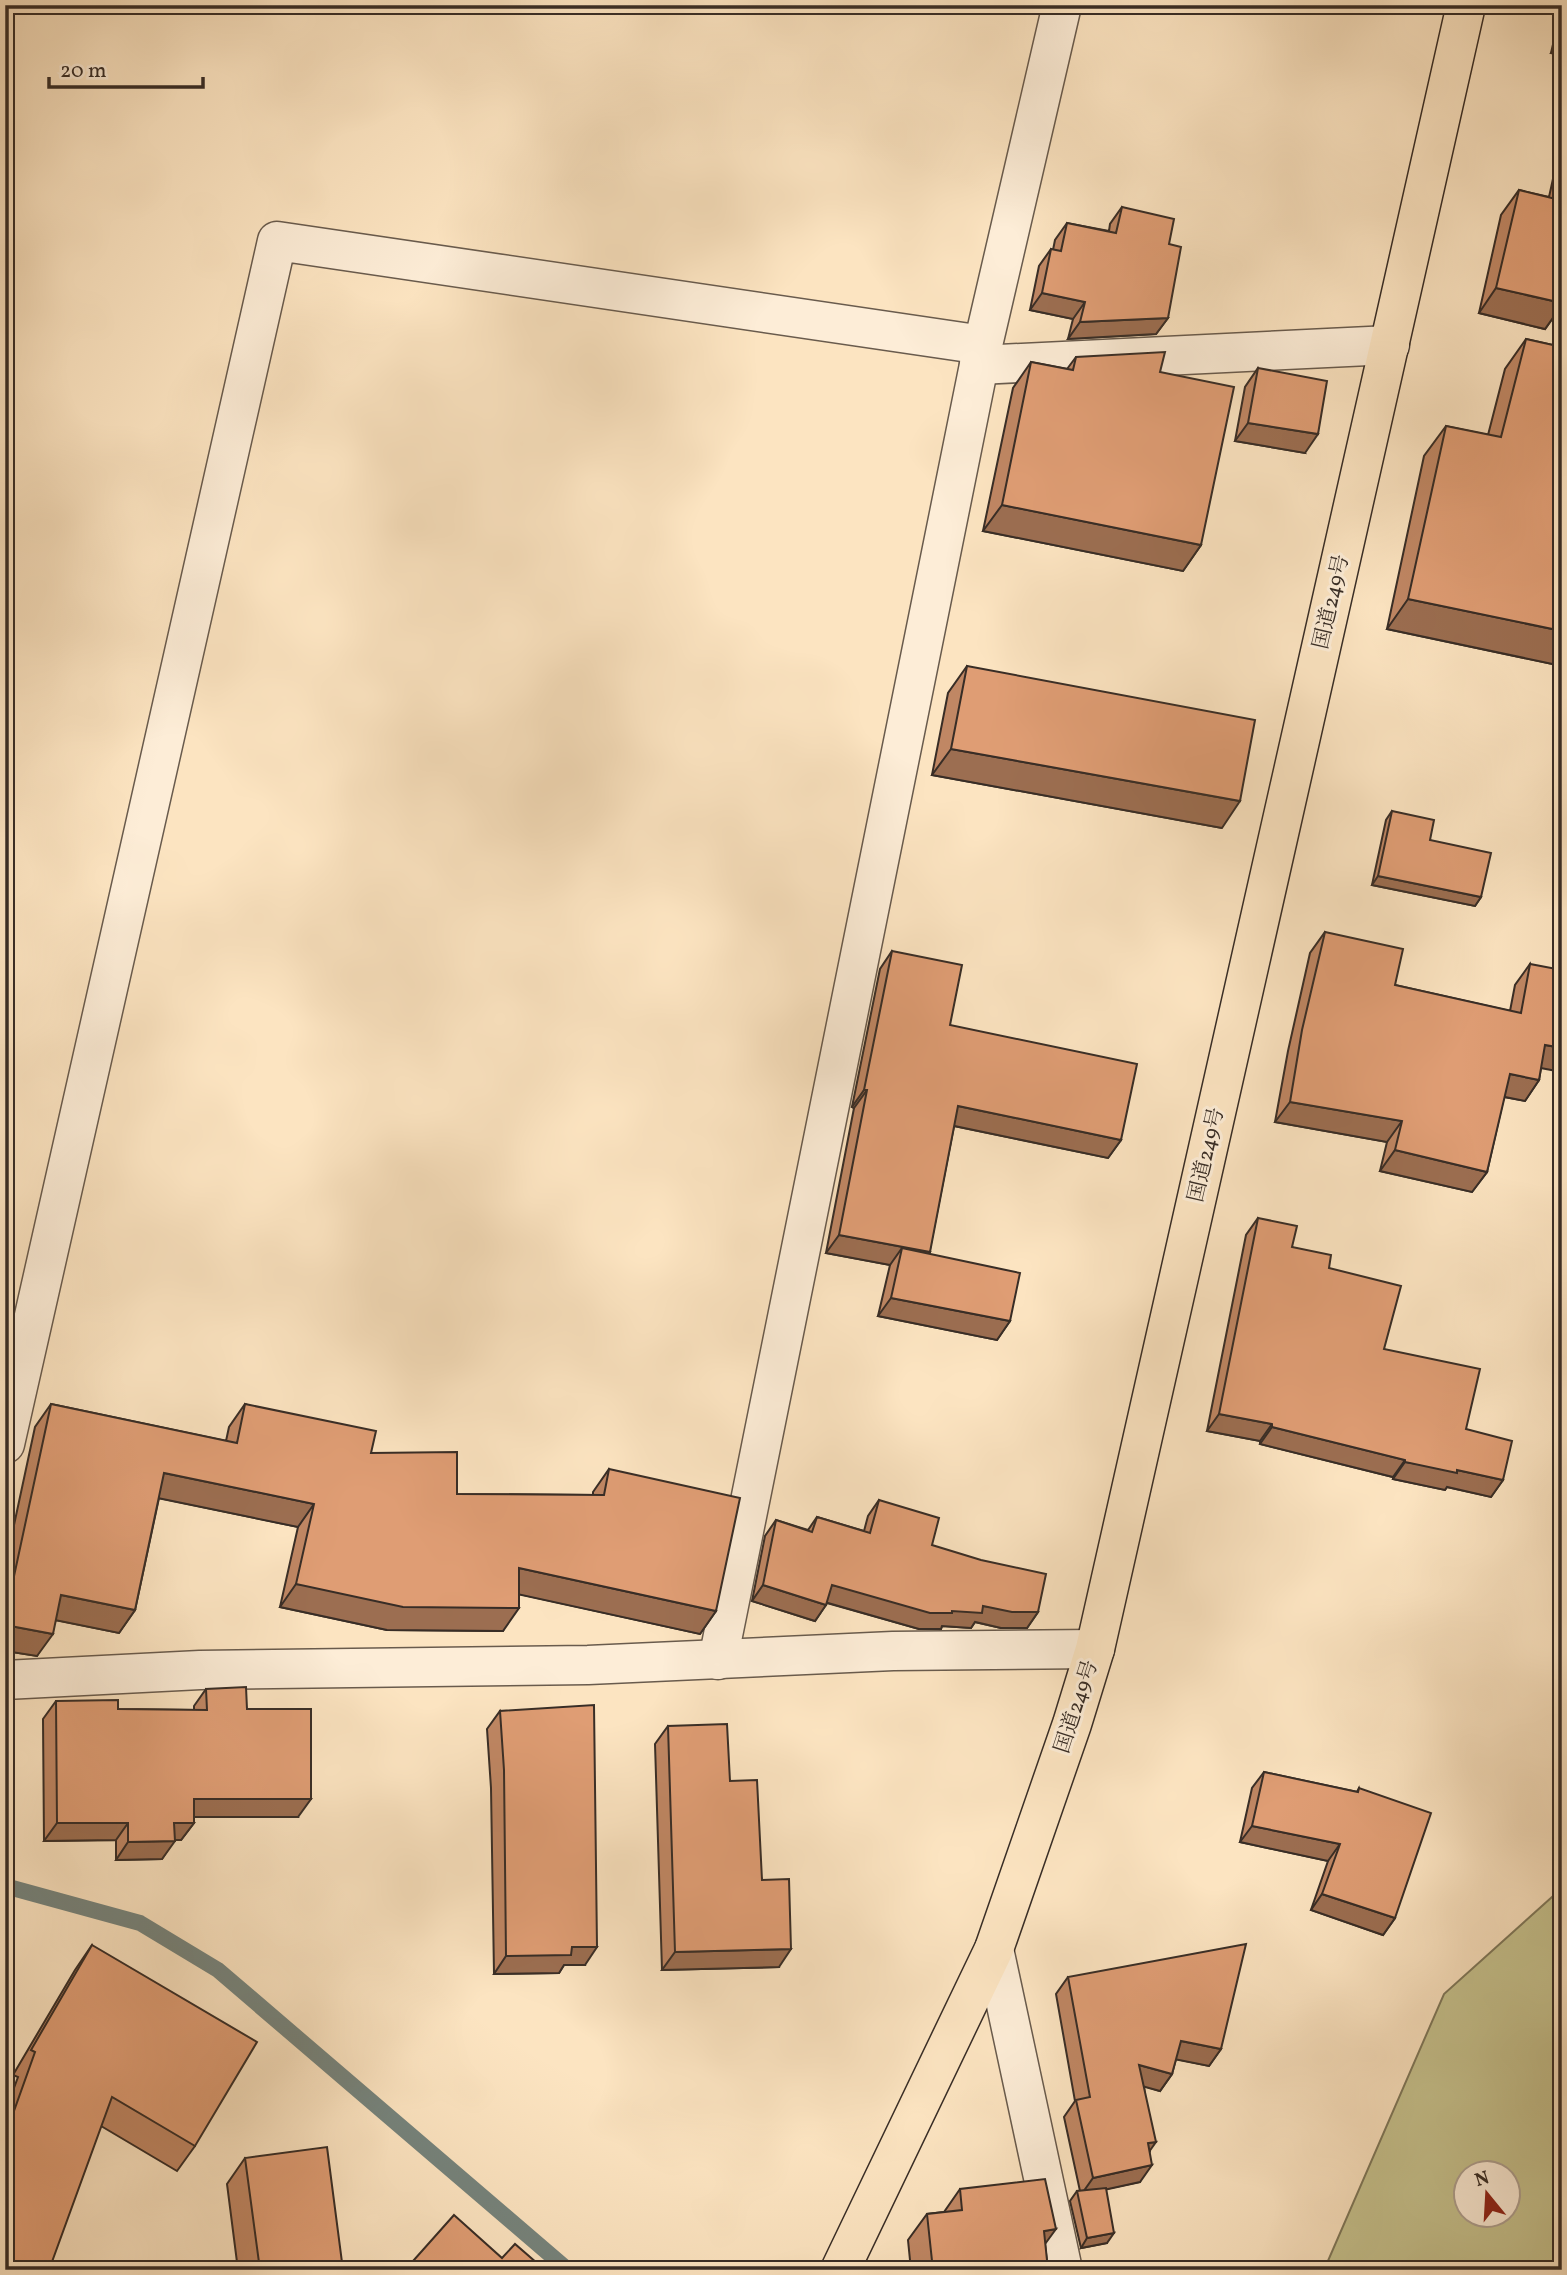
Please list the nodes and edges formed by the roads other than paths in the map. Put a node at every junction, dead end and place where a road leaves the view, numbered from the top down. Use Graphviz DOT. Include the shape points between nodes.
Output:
graph roads {
  1 [pos="1062,5"];
  2 [pos="1466,5"];
  3 [pos="1391,345"];
  4 [pos="981,355"];
  5 [pos="5,1444"];
  6 [pos="1095,1650"];
  7 [pos="718,1660"];
  8 [pos="5,1680"];
  9 [pos="994,1949"];
  10 [pos="841,2270"];
  11 [pos="1063,2270"];
  1 -- 4 [label="street"];
  2 -- 3 [label="highway, 国道249号"];
  3 -- 4 [label="street"];
  3 -- 6 [label="highway, 国道249号"];
  4 -- 5 [label="street" via="277,240"];
  4 -- 7 [label="street"];
  6 -- 7 [label="street" via="893,1651"];
  6 -- 9 [label="highway, 国道249号"];
  7 -- 8 [label="street" via="200,1670"];
  9 -- 10 [label="highway, 国道249号"];
  9 -- 11 [label="street"];
}
